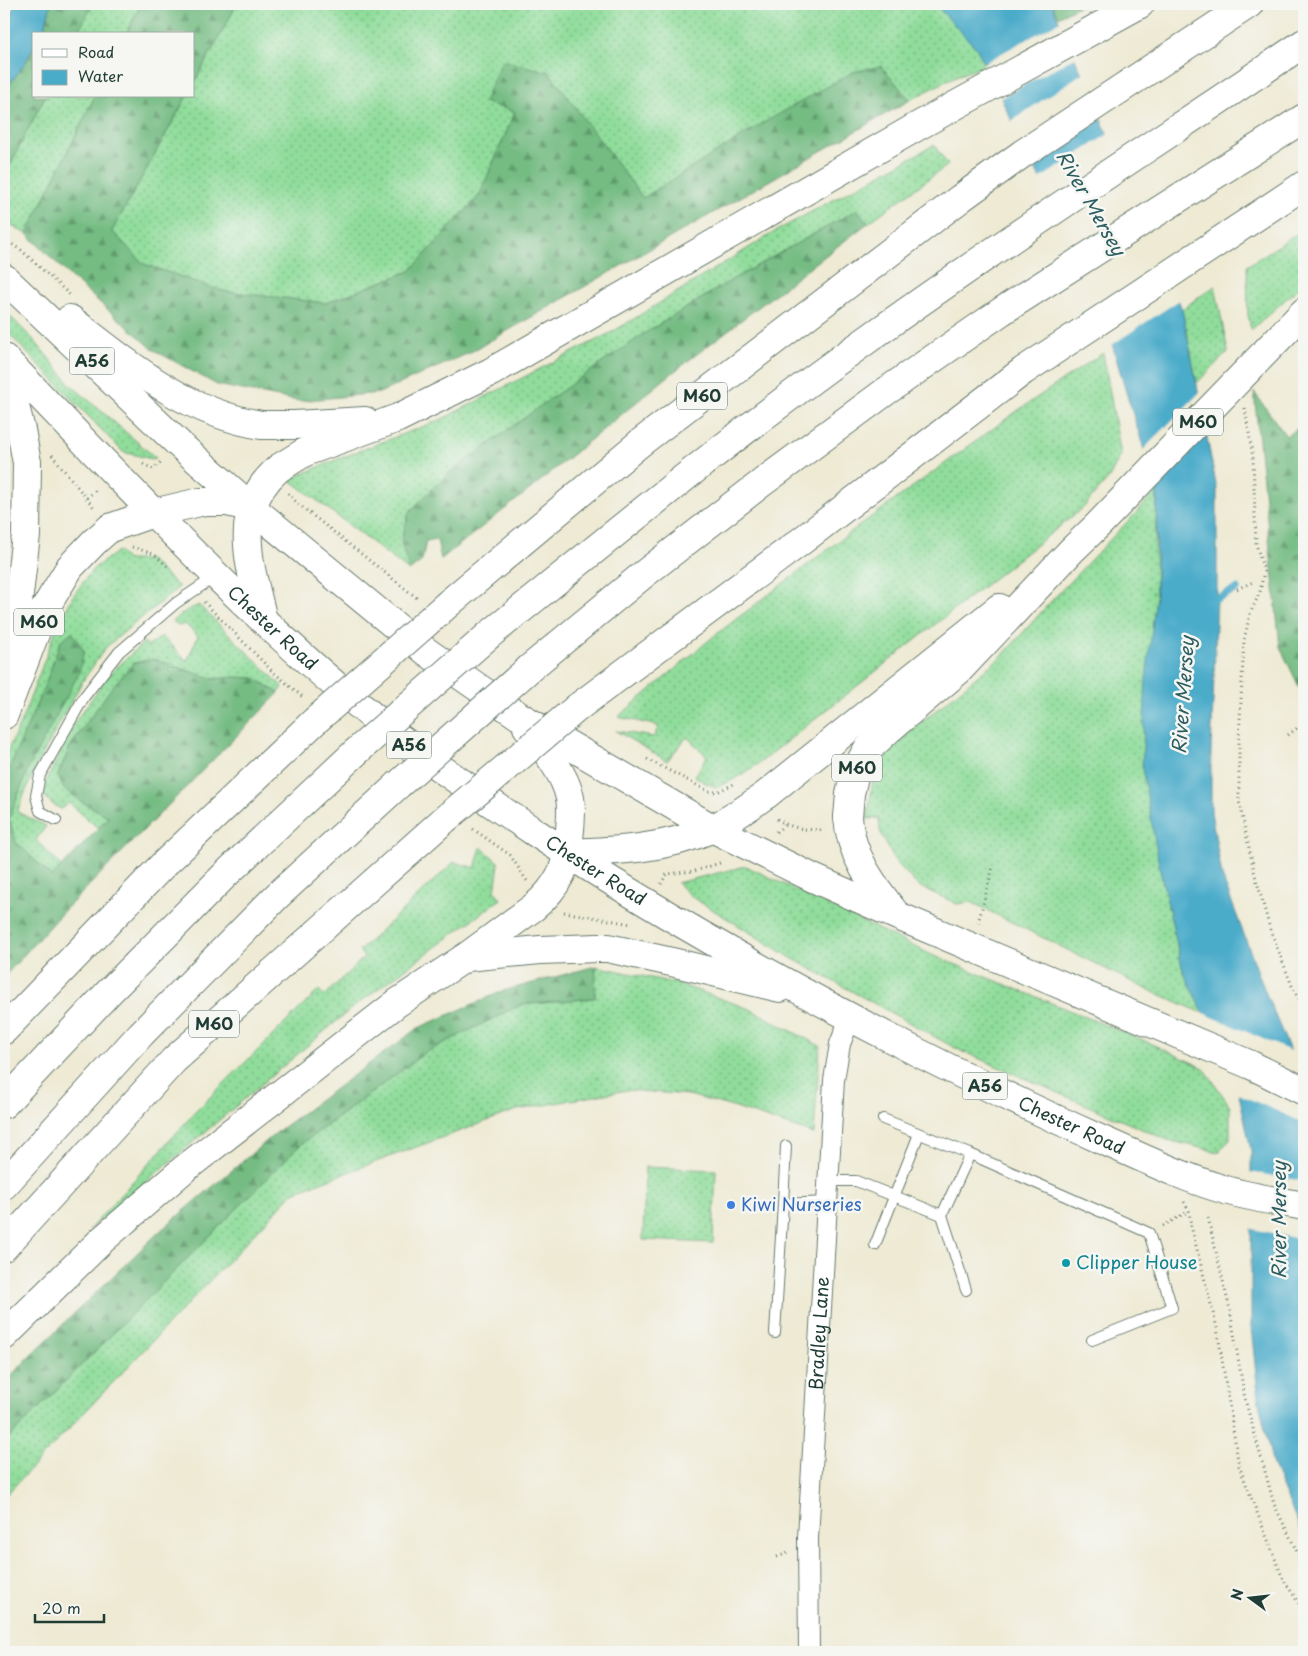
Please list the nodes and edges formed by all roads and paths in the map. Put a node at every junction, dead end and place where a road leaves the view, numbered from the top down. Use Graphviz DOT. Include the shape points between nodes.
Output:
graph roads {
  1 [pos="1140,4"];
  2 [pos="1249,4"];
  3 [pos="1304,43"];
  4 [pos="1304,118"];
  5 [pos="1304,185"];
  6 [pos="4,268"];
  7 [pos="4,278"];
  8 [pos="1301,315"];
  9 [pos="4,360"];
  10 [pos="1244,404"];
  11 [pos="398,418"];
  12 [pos="26,458"];
  13 [pos="252,508"];
  14 [pos="153,513"];
  15 [pos="102,535"];
  16 [pos="1072,550"];
  17 [pos="216,576"];
  18 [pos="1253,582"];
  19 [pos="1236,590"];
  20 [pos="264,620"];
  21 [pos="4,670"];
  22 [pos="4,715"];
  23 [pos="519,716"];
  24 [pos="1304,723"];
  25 [pos="1288,735"];
  26 [pos="763,797"];
  27 [pos="56,820"];
  28 [pos="848,823"];
  29 [pos="712,828"];
  30 [pos="567,853"];
  31 [pos="993,867"];
  32 [pos="898,916"];
  33 [pos="972,947"];
  34 [pos="466,957"];
  35 [pos="810,996"];
  36 [pos="1304,1006"];
  37 [pos="850,1018"];
  38 [pos="4,1030"];
  39 [pos="1304,1091"];
  40 [pos="4,1104"];
  41 [pos="883,1119"];
  42 [pos="919,1134"];
  43 [pos="786,1146"];
  44 [pos="970,1154"];
  45 [pos="1164,1168"];
  46 [pos="828,1181"];
  47 [pos="4,1185"];
  48 [pos="895,1196"];
  49 [pos="827,1202"];
  50 [pos="783,1204"];
  51 [pos="1304,1206"];
  52 [pos="1189,1211"];
  53 [pos="942,1215"];
  54 [pos="1208,1218"];
  55 [pos="1149,1233"];
  56 [pos="875,1245"];
  57 [pos="4,1248"];
  58 [pos="966,1290"];
  59 [pos="776,1333"];
  60 [pos="4,1336"];
  61 [pos="1092,1340"];
  62 [pos="1304,1566"];
  63 [pos="1304,1610"];
  64 [pos="809,1652"];
  1 -- 11 [label="highway" via="918,126 491,372"];
  2 -- 38 [label="highway, M60, bridge" via="1022,154 640,443 315,720 162,866"];
  3 -- 40 [label="highway, bridge" via="858,345 736,437 489,635 356,752 220,880"];
  4 -- 47 [label="highway, M60, bridge" via="1002,311 885,392 644,574 530,668 277,896 141,1034"];
  5 -- 57 [label="highway, M60, bridge" via="1023,371 578,707 444,820 174,1060"];
  6 -- 11 [label="highway" via="122,360 168,391 204,409 262,425"];
  7 -- 13 [label="highway, A56" via="180,445"];
  8 -- 16 [label="highway, M60"];
  9 -- 12 [label="highway"];
  9 -- 14 [label="highway, Chester Road / A56"];
  10 -- 36 [label="path" via="1254,458 1256,544 1264,571 1244,640 1239,801 1270,929 1294,991"];
  11 -- 13 [label="highway" via="305,452 279,468 260,490"];
  12 -- 15 [label="path" via="49,452"];
  12 -- 21 [label="highway, M60" via="25,545 17,611"];
  13 -- 14 [label="highway, A56" via="227,502 200,502"];
  13 -- 20 [label="highway" via="246,533 248,557"];
  13 -- 23 [label="highway, A56" via="428,652"];
  14 -- 15 [label="highway"];
  14 -- 17 [label="highway, Chester Road / A56"];
  15 -- 22 [label="highway, M60" via="70,567 44,610"];
  16 -- 26 [label="highway, M60"];
  16 -- 28 [label="highway, M60" via="959,670 867,750 855,772"];
  17 -- 20 [label="highway, Chester Road / A56"];
  17 -- 27 [label="lane" via="176,603 119,652 84,697 40,775 36,796 40,811"];
  18 -- 19 [label="path"];
  20 -- 30 [label="highway, Chester Road / A56" via="309,663 400,738"];
  23 -- 29 [label="highway, A56"];
  23 -- 30 [label="highway, A56" via="552,760 570,798"];
  24 -- 25 [label="path"];
  26 -- 28 [label="path" via="771,815 786,825 805,830"];
  26 -- 29 [label="highway"];
  28 -- 32 [label="highway" via="856,854 872,884"];
  29 -- 30 [label="highway" via="664,845"];
  29 -- 32 [label="highway, A56"];
  30 -- 34 [label="highway" via="561,873 544,898"];
  30 -- 35 [label="highway, Chester Road / A56"];
  31 -- 33 [label="path"];
  32 -- 33 [label="highway, A56"];
  33 -- 39 [label="highway, A56" via="1251,1065"];
  34 -- 35 [label="highway" via="608,948"];
  34 -- 60 [label="highway" via="390,1009 183,1170 102,1240"];
  35 -- 37 [label="highway, Chester Road / A56"];
  37 -- 45 [label="highway, Chester Road / A56" via="1005,1096"];
  37 -- 46 [label="street, Bradley Lane" via="840,1044 834,1080"];
  41 -- 42 [label="lane"];
  42 -- 44 [label="lane"];
  42 -- 48 [label="lane"];
  43 -- 50 [label="lane"];
  44 -- 53 [label="lane"];
  44 -- 55 [label="lane"];
  45 -- 51 [label="highway, Chester Road / A56" via="1221,1189"];
  45 -- 52 [label="path"];
  46 -- 48 [label="lane" via="856,1181"];
  46 -- 49 [label="street, Bradley Lane"];
  48 -- 53 [label="lane"];
  48 -- 56 [label="lane"];
  49 -- 50 [label="lane"];
  49 -- 64 [label="street, Bradley Lane" via="808,1538"];
  50 -- 59 [label="lane"];
  52 -- 55 [label="path"];
  52 -- 63 [label="path" via="1217,1328 1239,1466 1283,1579"];
  53 -- 58 [label="lane"];
  54 -- 62 [label="path" via="1230,1310 1245,1399 1274,1504"];
  55 -- 61 [label="lane" via="1172,1308"];
}
